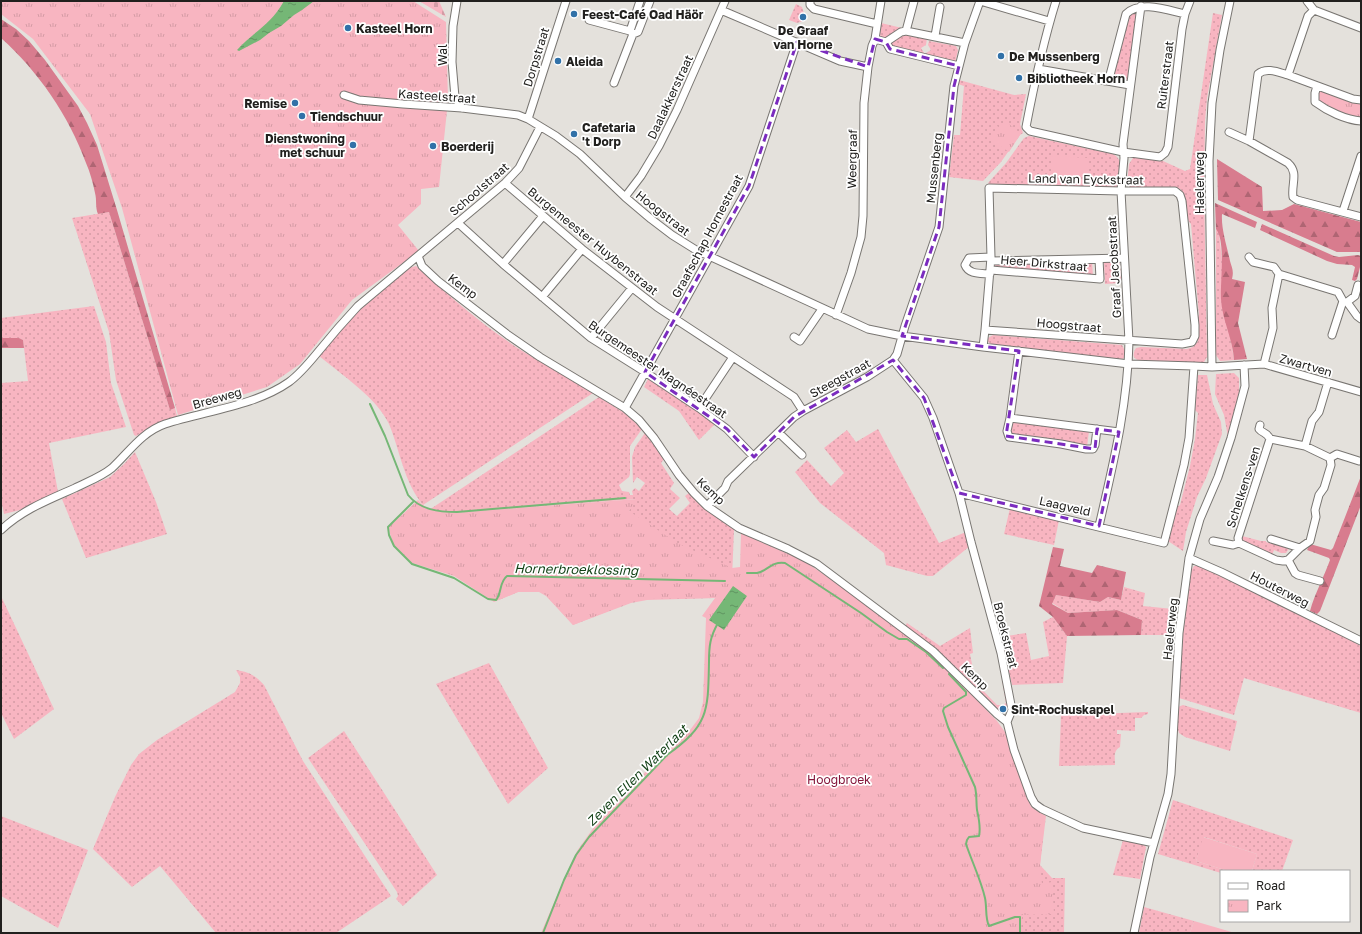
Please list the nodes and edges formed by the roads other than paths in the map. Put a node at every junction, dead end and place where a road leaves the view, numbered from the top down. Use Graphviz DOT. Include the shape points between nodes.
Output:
graph roads {
  1 [pos="457,1"];
  2 [pos="566,1"];
  3 [pos="640,1"];
  4 [pos="650,1"];
  5 [pos="724,1"];
  6 [pos="810,1"];
  7 [pos="881,1"];
  8 [pos="914,1"];
  9 [pos="980,1"];
  10 [pos="1056,1"];
  11 [pos="1190,1"];
  12 [pos="1230,1"];
  13 [pos="1307,1"];
  14 [pos="1141,6"];
  15 [pos="940,7"];
  16 [pos="721,10"];
  17 [pos="1314,10"];
  18 [pos="1185,14"];
  19 [pos="589,20"];
  20 [pos="1049,20"];
  21 [pos="877,24"];
  22 [pos="1361,28"];
  23 [pos="906,31"];
  24 [pos="631,33"];
  25 [pos="934,36"];
  26 [pos="875,39"];
  27 [pos="797,42"];
  28 [pos="886,42"];
  29 [pos="965,44"];
  30 [pos="959,66"];
  31 [pos="868,67"];
  32 [pos="1038,69"];
  33 [pos="1288,75"];
  34 [pos="1105,81"];
  35 [pos="614,83"];
  36 [pos="1130,85"];
  37 [pos="1317,86"];
  38 [pos="344,96"];
  39 [pos="1361,100"];
  40 [pos="462,108"];
  41 [pos="528,119"];
  42 [pos="1361,121"];
  43 [pos="540,127"];
  44 [pos="1229,132"];
  45 [pos="1249,141"];
  46 [pos="1123,152"];
  47 [pos="1361,156"];
  48 [pos="505,183"];
  49 [pos="1121,192"];
  50 [pos="1180,195"];
  51 [pos="625,197"];
  52 [pos="1342,211"];
  53 [pos="543,216"];
  54 [pos="1361,217"];
  55 [pos="458,223"];
  56 [pos="582,249"];
  57 [pos="418,256"];
  58 [pos="708,256"];
  59 [pos="1249,257"];
  60 [pos="1124,258"];
  61 [pos="991,259"];
  62 [pos="1099,259"];
  63 [pos="503,264"];
  64 [pos="990,272"];
  65 [pos="1279,274"];
  66 [pos="1358,285"];
  67 [pos="632,288"];
  68 [pos="542,297"];
  69 [pos="1345,302"];
  70 [pos="822,309"];
  71 [pos="836,315"];
  72 [pos="675,319"];
  73 [pos="1361,319"];
  74 [pos="985,330"];
  75 [pos="1332,335"];
  76 [pos="902,336"];
  77 [pos="591,338"];
  78 [pos="794,338"];
  79 [pos="1129,341"];
  80 [pos="1192,342"];
  81 [pos="983,347"];
  82 [pos="1019,351"];
  83 [pos="733,357"];
  84 [pos="893,360"];
  85 [pos="1129,364"];
  86 [pos="1264,364"];
  87 [pos="1244,365"];
  88 [pos="1194,366"];
  89 [pos="1212,367"];
  90 [pos="645,372"];
  91 [pos="1328,382"];
  92 [pos="1361,392"];
  93 [pos="625,408"];
  94 [pos="699,408"];
  95 [pos="803,411"];
  96 [pos="1010,418"];
  97 [pos="1260,425"];
  98 [pos="1098,429"];
  99 [pos="1119,432"];
  100 [pos="779,433"];
  101 [pos="1270,439"];
  102 [pos="1305,446"];
  103 [pos="802,455"];
  104 [pos="754,457"];
  105 [pos="1330,458"];
  106 [pos="1359,461"];
  107 [pos="959,492"];
  108 [pos="707,506"];
  109 [pos="1099,526"];
  110 [pos="1,530"];
  111 [pos="1271,539"];
  112 [pos="1213,541"];
  113 [pos="1239,543"];
  114 [pos="1300,548"];
  115 [pos="1189,558"];
  116 [pos="1288,560"];
  117 [pos="1320,581"];
  118 [pos="1361,641"];
  119 [pos="1008,722"];
  120 [pos="1154,843"];
  121 [pos="1134,933"];
  1 -- 40 [label="street, Wal" via="452,62 455,97"];
  2 -- 41 [label="street, Dorpstraat"];
  3 -- 24 [label="street"];
  4 -- 24 [label="street" via="638,32"];
  5 -- 16 [label="street, Daalakkerstraat"];
  6 -- 21 [label="street" via="814,8"];
  7 -- 21 [label="street, Weergraaf"];
  8 -- 23 [label="street"];
  9 -- 20 [label="street"];
  9 -- 29 [label="street, Mussenberg"];
  10 -- 20 [label="street"];
  11 -- 18 [label="street, Ruiterstraat"];
  12 -- 89 [label="street, Haelerweg" via="1212,104 1209,161"];
  13 -- 17 [label="street"];
  14 -- 18 [label="street"];
  14 -- 34 [label="street" via="1132,8 1126,14 1110,75"];
  14 -- 36 [label="street, Graaf Jacobstraat"];
  15 -- 25 [label="street"];
  16 -- 27 [label="street"];
  16 -- 51 [label="street, Daalakkerstraat" via="659,146"];
  17 -- 22 [label="street"];
  17 -- 33 [label="street" via="1308,16"];
  18 -- 46 [label="street, Ruiterstraat" via="1168,147 1160,157"];
  19 -- 24 [label="street"];
  20 -- 32 [label="street"];
  21 -- 26 [label="street, Weergraaf"];
  23 -- 25 [label="street"];
  23 -- 28 [label="street"];
  24 -- 35 [label="street"];
  25 -- 29 [label="street"];
  26 -- 28 [label="street"];
  26 -- 31 [label="street, Weergraaf"];
  27 -- 31 [label="street" via="840,61"];
  27 -- 58 [label="street, Graafschap Hornestraat" via="749,186"];
  28 -- 30 [label="street" via="890,49"];
  29 -- 30 [label="street, Mussenberg"];
  30 -- 76 [label="street, Mussenberg" via="954,86 939,228"];
  31 -- 71 [label="street, Weergraaf" via="864,103 861,237"];
  32 -- 34 [label="street"];
  32 -- 46 [label="street" via="1026,128 1030,132"];
  33 -- 37 [label="street"];
  33 -- 45 [label="street" via="1269,70 1258,74"];
  34 -- 36 [label="street"];
  36 -- 46 [label="street, Graaf Jacobstraat"];
  37 -- 39 [label="street"];
  37 -- 42 [label="street" via="1315,102 1353,120"];
  38 -- 40 [label="street, Kasteelstraat" via="359,100"];
  40 -- 41 [label="street, Kasteelstraat" via="518,115"];
  41 -- 43 [label="street, Hoogstraat"];
  43 -- 48 [label="street, Schoolstraat" via="519,168"];
  43 -- 51 [label="street, Hoogstraat" via="580,154"];
  44 -- 45 [label="street"];
  45 -- 52 [label="street" via="1292,167 1293,197"];
  46 -- 49 [label="street, Graaf Jacobstraat"];
  47 -- 52 [label="street"];
  48 -- 53 [label="street, Burgemeester Huybenstraat"];
  48 -- 55 [label="street, Schoolstraat"];
  49 -- 50 [label="street, Land van Eyckstraat" via="1175,191"];
  49 -- 60 [label="street, Graaf Jacobstraat"];
  49 -- 61 [label="street, Land van Eyckstraat" via="990,188"];
  50 -- 80 [label="street, Haelerweg" via="1195,325"];
  51 -- 58 [label="street, Hoogstraat" via="672,235"];
  52 -- 54 [label="street"];
  53 -- 56 [label="street, Burgemeester Huybenstraat"];
  53 -- 63 [label="street"];
  55 -- 57 [label="street, Schoolstraat"];
  55 -- 63 [label="street, Burgemeester Magnéestraat"];
  56 -- 67 [label="street, Burgemeester Huybenstraat"];
  56 -- 68 [label="street"];
  57 -- 93 [label="street, Kemp" via="422,266 438,281 508,335"];
  57 -- 110 [label="street, Breeweg" via="358,306 304,369 289,382 254,399 164,425 147,433 97,478 33,506"];
  58 -- 70 [label="street, Hoogstraat"];
  58 -- 72 [label="street, Graafschap Hornestraat"];
  59 -- 65 [label="street" via="1253,262 1274,267"];
  60 -- 62 [label="street, Heer Dirkstraat"];
  60 -- 79 [label="street, Graaf Jacobstraat"];
  61 -- 62 [label="street, Heer Dirkstraat"];
  61 -- 64 [label="street"];
  61 -- 64 [label="street, Heer Dirkstraat" via="969,258 965,265 970,272"];
  62 -- 64 [label="street, Heer Dirkstraat" via="1100,279"];
  63 -- 68 [label="street, Burgemeester Magnéestraat"];
  64 -- 74 [label="street"];
  65 -- 69 [label="street" via="1338,292"];
  65 -- 86 [label="street" via="1272,308 1274,328"];
  66 -- 69 [label="street" via="1355,296"];
  67 -- 72 [label="street, Burgemeester Huybenstraat"];
  67 -- 77 [label="street"];
  68 -- 77 [label="street, Burgemeester Magnéestraat"];
  69 -- 73 [label="street"];
  69 -- 75 [label="street"];
  70 -- 71 [label="street, Hoogstraat"];
  70 -- 78 [label="street" via="800,341"];
  71 -- 76 [label="street, Hoogstraat" via="868,329"];
  72 -- 83 [label="street, Burgemeester Huybenstraat"];
  72 -- 90 [label="street, Graafschap Hornestraat"];
  74 -- 79 [label="street, Hoogstraat"];
  74 -- 81 [label="street"];
  76 -- 81 [label="street, Hoogstraat"];
  76 -- 84 [label="street"];
  77 -- 90 [label="street, Burgemeester Magnéestraat"];
  79 -- 80 [label="street, Hoogstraat" via="1182,344"];
  79 -- 85 [label="street, Graaf Jacobstraat"];
  81 -- 82 [label="street, Hoogstraat"];
  82 -- 85 [label="street, Hoogstraat"];
  82 -- 96 [label="street"];
  83 -- 94 [label="street"];
  83 -- 95 [label="street, Burgemeester Huybenstraat" via="794,397"];
  84 -- 95 [label="street, Steegstraat"];
  84 -- 107 [label="street, Broekstraat" via="924,398"];
  85 -- 88 [label="street, Hoogstraat"];
  85 -- 99 [label="street, Graaf Jacobstraat"];
  86 -- 87 [label="street, Zwartven"];
  86 -- 91 [label="street, Zwartven"];
  87 -- 89 [label="street"];
  87 -- 115 [label="street, Haelerweg" via="1245,386 1231,438 1200,519"];
  88 -- 89 [label="street"];
  88 -- 109 [label="street, Laagveld" via="1189,438 1164,543"];
  90 -- 93 [label="street, Graafschap Hornestraat"];
  90 -- 94 [label="street, Burgemeester Magnéestraat"];
  91 -- 92 [label="street, Zwartven"];
  91 -- 102 [label="street"];
  93 -- 108 [label="street, Kemp" via="644,426 679,474"];
  94 -- 104 [label="street, Burgemeester Magnéestraat" via="727,429"];
  95 -- 100 [label="street, Steegstraat"];
  96 -- 98 [label="street"];
  96 -- 98 [label="street" via="1007,431 1009,436 1086,450 1093,449"];
  97 -- 101 [label="street, Schelkens-ven" via="1259,429 1267,433"];
  98 -- 99 [label="street"];
  99 -- 109 [label="street, Graaf Jacobstraat"];
  100 -- 103 [label="street"];
  100 -- 104 [label="street, Steegstraat"];
  101 -- 102 [label="street, Schelkens-ven"];
  101 -- 113 [label="street, Schelkens-ven" via="1238,538"];
  102 -- 105 [label="street, Schelkens-ven"];
  104 -- 108 [label="street, Steegstraat" via="728,481 725,488"];
  105 -- 106 [label="street, Schelkens-ven" via="1337,454"];
  105 -- 114 [label="street" via="1331,465 1324,488 1319,495 1310,541"];
  107 -- 109 [label="street, Laagveld"];
  107 -- 119 [label="street, Broekstraat" via="1001,653 1012,710"];
  108 -- 119 [label="street, Kemp" via="739,528 817,564 934,651"];
  111 -- 114 [label="street"];
  112 -- 113 [label="street, Schelkens-ven" via="1233,545"];
  113 -- 116 [label="street, Schelkens-ven" via="1276,560"];
  114 -- 116 [label="street"];
  115 -- 118 [label="street, Houterweg"];
  115 -- 120 [label="street, Haelerweg" via="1179,633 1171,774"];
  116 -- 117 [label="street" via="1298,575"];
  119 -- 120 [label="street, Broekstraat" via="1014,750 1031,797 1042,809 1083,828"];
  120 -- 121 [label="street, Haelerweg"];
}
